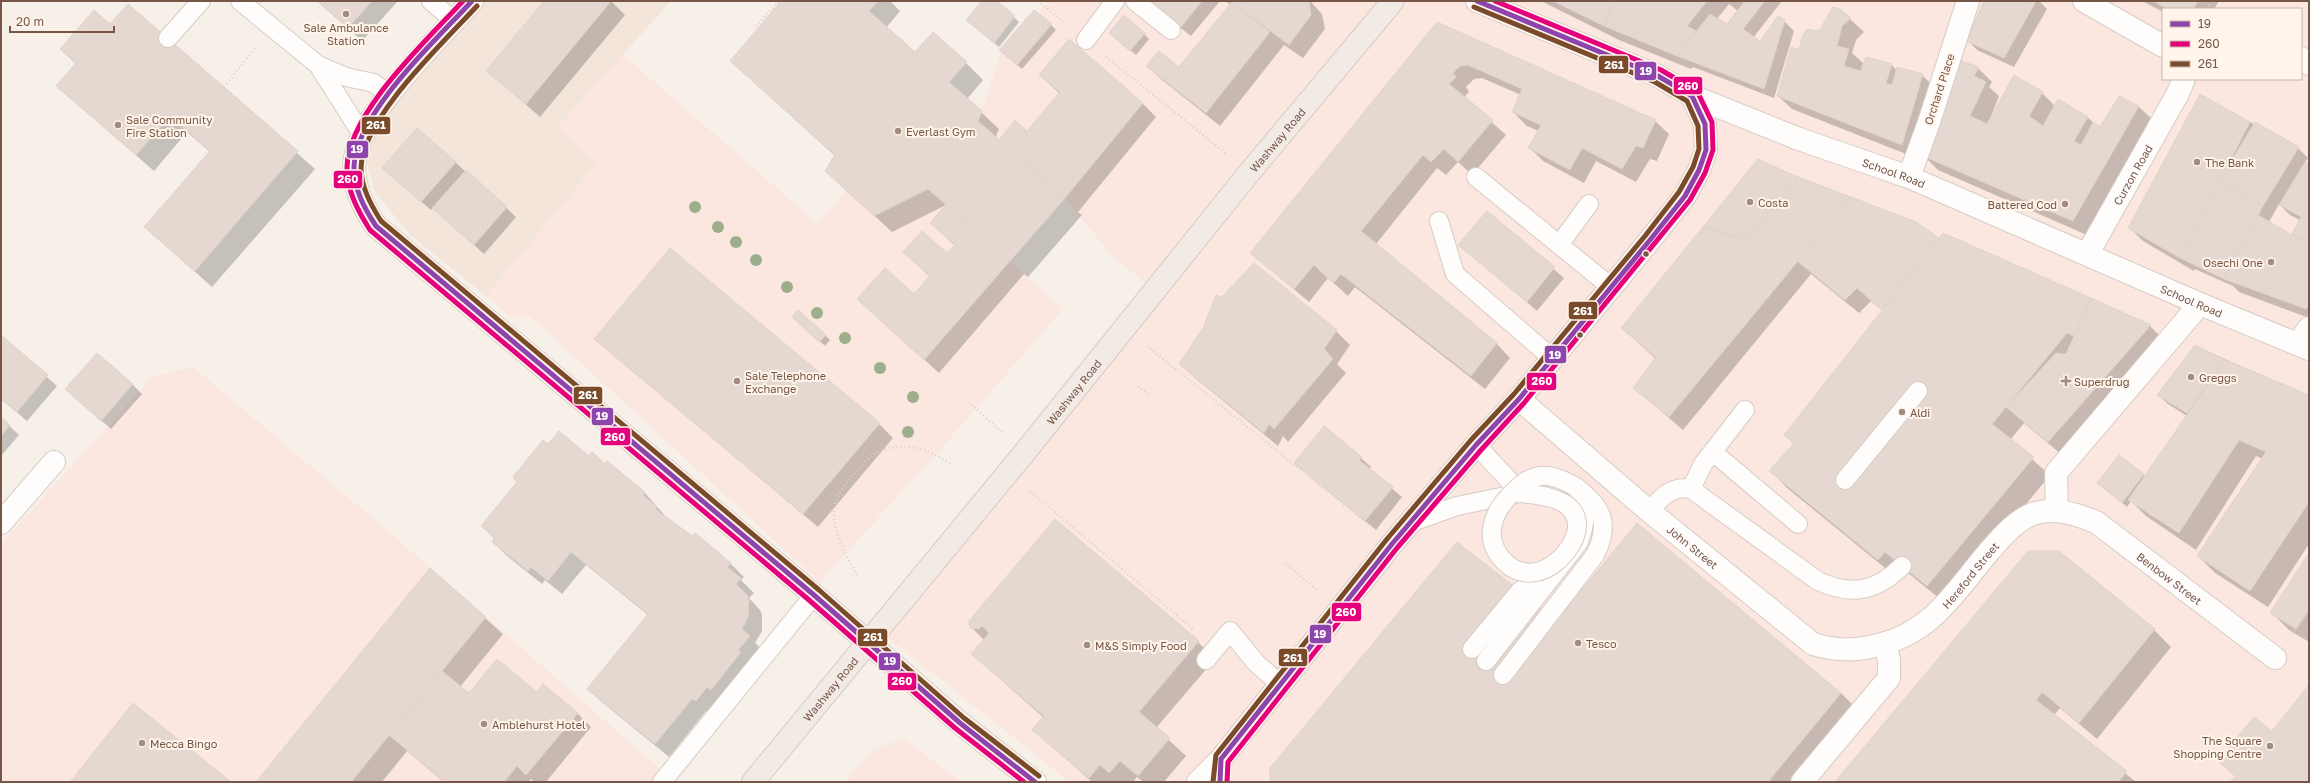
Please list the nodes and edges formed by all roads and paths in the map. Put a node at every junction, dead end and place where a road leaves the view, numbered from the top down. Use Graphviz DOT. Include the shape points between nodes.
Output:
graph roads {
  1 [pos="201,1"];
  2 [pos="240,1"];
  3 [pos="431,1"];
  4 [pos="472,1"];
  5 [pos="779,1"];
  6 [pos="1038,1"];
  7 [pos="1115,1"];
  8 [pos="1135,1"];
  9 [pos="1393,1"];
  10 [pos="1477,1"];
  11 [pos="1968,1"];
  12 [pos="2084,1"];
  13 [pos="454,22"];
  14 [pos="756,26"];
  15 [pos="272,28"];
  16 [pos="1171,30"];
  17 [pos="168,38"];
  18 [pos="1086,40"];
  19 [pos="2162,45"];
  20 [pos="318,66"];
  21 [pos="224,87"];
  22 [pos="2181,87"];
  23 [pos="389,95"];
  24 [pos="1692,96"];
  25 [pos="363,136"];
  26 [pos="1250,173"];
  27 [pos="1476,177"];
  28 [pos="1909,177"];
  29 [pos="1589,204"];
  30 [pos="1439,221"];
  31 [pos="1559,245"];
  32 [pos="2088,253"];
  33 [pos="1610,286"];
  34 [pos="2200,304"];
  35 [pos="1125,328"];
  36 [pos="2305,340"];
  37 [pos="1552,358"];
  38 [pos="1138,386"];
  39 [pos="1918,391"];
  40 [pos="1148,394"];
  41 [pos="1519,399"];
  42 [pos="968,402"];
  43 [pos="1745,410"];
  44 [pos="1476,445"];
  45 [pos="1025,452"];
  46 [pos="1713,452"];
  47 [pos="54,462"];
  48 [pos="951,465"];
  49 [pos="1008,473"];
  50 [pos="1846,480"];
  51 [pos="1576,487"];
  52 [pos="1691,489"];
  53 [pos="1521,493"];
  54 [pos="1649,511"];
  55 [pos="2057,511"];
  56 [pos="1412,522"];
  57 [pos="1,523"];
  58 [pos="1798,524"];
  59 [pos="1392,544"];
  60 [pos="1285,563"];
  61 [pos="1902,566"];
  62 [pos="857,575"];
  63 [pos="1317,590"];
  64 [pos="814,595"];
  65 [pos="1526,596"];
  66 [pos="868,642"];
  67 [pos="1885,644"];
  68 [pos="1472,649"];
  69 [pos="1211,654"];
  70 [pos="2275,658"];
  71 [pos="1486,661"];
  72 [pos="1503,675"];
  73 [pos="1280,684"];
  74 [pos="1221,759"];
  75 [pos="662,782"];
  76 [pos="753,782"];
  77 [pos="1035,782"];
  78 [pos="1198,782"];
  79 [pos="1220,782"];
  80 [pos="1802,782"];
  1 -- 17 [label="lane"];
  2 -- 15 [label="lane"];
  3 -- 13 [label="lane"];
  4 -- 13 [label="street"];
  5 -- 14 [label="path"];
  6 -- 18 [label="path"];
  7 -- 18 [label="lane"];
  8 -- 16 [label="lane"];
  9 -- 26 [label="highway, Washway Road"];
  10 -- 24 [label="street, School Road" via="1658,76"];
  11 -- 28 [label="street, Orchard Place"];
  12 -- 19 [label="street"];
  13 -- 23 [label="street"];
  15 -- 20 [label="lane"];
  15 -- 21 [label="path"];
  18 -- 26 [label="path"];
  20 -- 23 [label="lane" via="346,77 374,83"];
  20 -- 25 [label="lane"];
  22 -- 32 [label="street, Curzon Road"];
  23 -- 25 [label="street"];
  24 -- 28 [label="street, School Road" via="1799,139"];
  24 -- 33 [label="street" via="1705,124 1706,150 1699,170 1685,196"];
  25 -- 64 [label="street" via="355,158 358,191 364,208 376,226"];
  26 -- 35 [label="highway, Washway Road"];
  27 -- 31 [label="lane"];
  28 -- 32 [label="street, School Road"];
  29 -- 31 [label="lane"];
  30 -- 37 [label="lane" via="1455,274"];
  31 -- 33 [label="lane"];
  32 -- 34 [label="street, School Road"];
  33 -- 37 [label="street"];
  34 -- 36 [label="street, School Road"];
  34 -- 55 [label="street" via="2056,473"];
  35 -- 45 [label="highway, Washway Road"];
  35 -- 59 [label="path"];
  37 -- 41 [label="street"];
  38 -- 40 [label="path"];
  39 -- 50 [label="lane"];
  41 -- 44 [label="street"];
  41 -- 54 [label="street, John Street"];
  42 -- 45 [label="path"];
  43 -- 46 [label="lane"];
  44 -- 53 [label="lane"];
  44 -- 56 [label="street"];
  45 -- 49 [label="highway, Washway Road"];
  46 -- 52 [label="lane" via="1703,464"];
  46 -- 58 [label="lane"];
  47 -- 57 [label="street"];
  48 -- 62 [label="path" via="937,454 925,449 892,447 874,454 848,482 835,503 834,522"];
  49 -- 66 [label="highway, Washway Road"];
  49 -- 69 [label="path"];
  51 -- 53 [label="lane, bridge" via="1551,476 1536,477 1523,483 1496,512 1492,526 1492,542 1500,558 1511,568 1525,573 1537,572 1551,566 1573,542 1577,530 1575,518 1570,508 1556,500"];
  51 -- 65 [label="lane" via="1584,501 1584,529 1579,542 1562,564"];
  51 -- 72 [label="lane" via="1590,498 1599,510 1604,526 1601,543 1595,555"];
  52 -- 54 [label="lane" via="1673,490 1665,494"];
  52 -- 61 [label="lane" via="1818,581 1834,588 1853,590 1873,586 1890,578"];
  53 -- 56 [label="lane" via="1456,506"];
  54 -- 67 [label="street, John Street" via="1813,644 1844,650"];
  55 -- 67 [label="street, Hereford Street" via="2029,516 2002,536 1941,609 1917,631"];
  55 -- 70 [label="street, Benbow Street" via="2074,513 2096,522"];
  56 -- 59 [label="street"];
  59 -- 73 [label="street"];
  60 -- 63 [label="path"];
  64 -- 66 [label="street"];
  64 -- 75 [label="lane"];
  65 -- 68 [label="lane"];
  65 -- 71 [label="lane"];
  66 -- 76 [label="highway, Washway Road"];
  66 -- 77 [label="street" via="960,723"];
  67 -- 80 [label="street" via="1889,660 1889,678"];
  69 -- 73 [label="lane" via="1230,631 1256,663"];
  73 -- 74 [label="street"];
  74 -- 78 [label="street"];
  74 -- 79 [label="street"];
}
